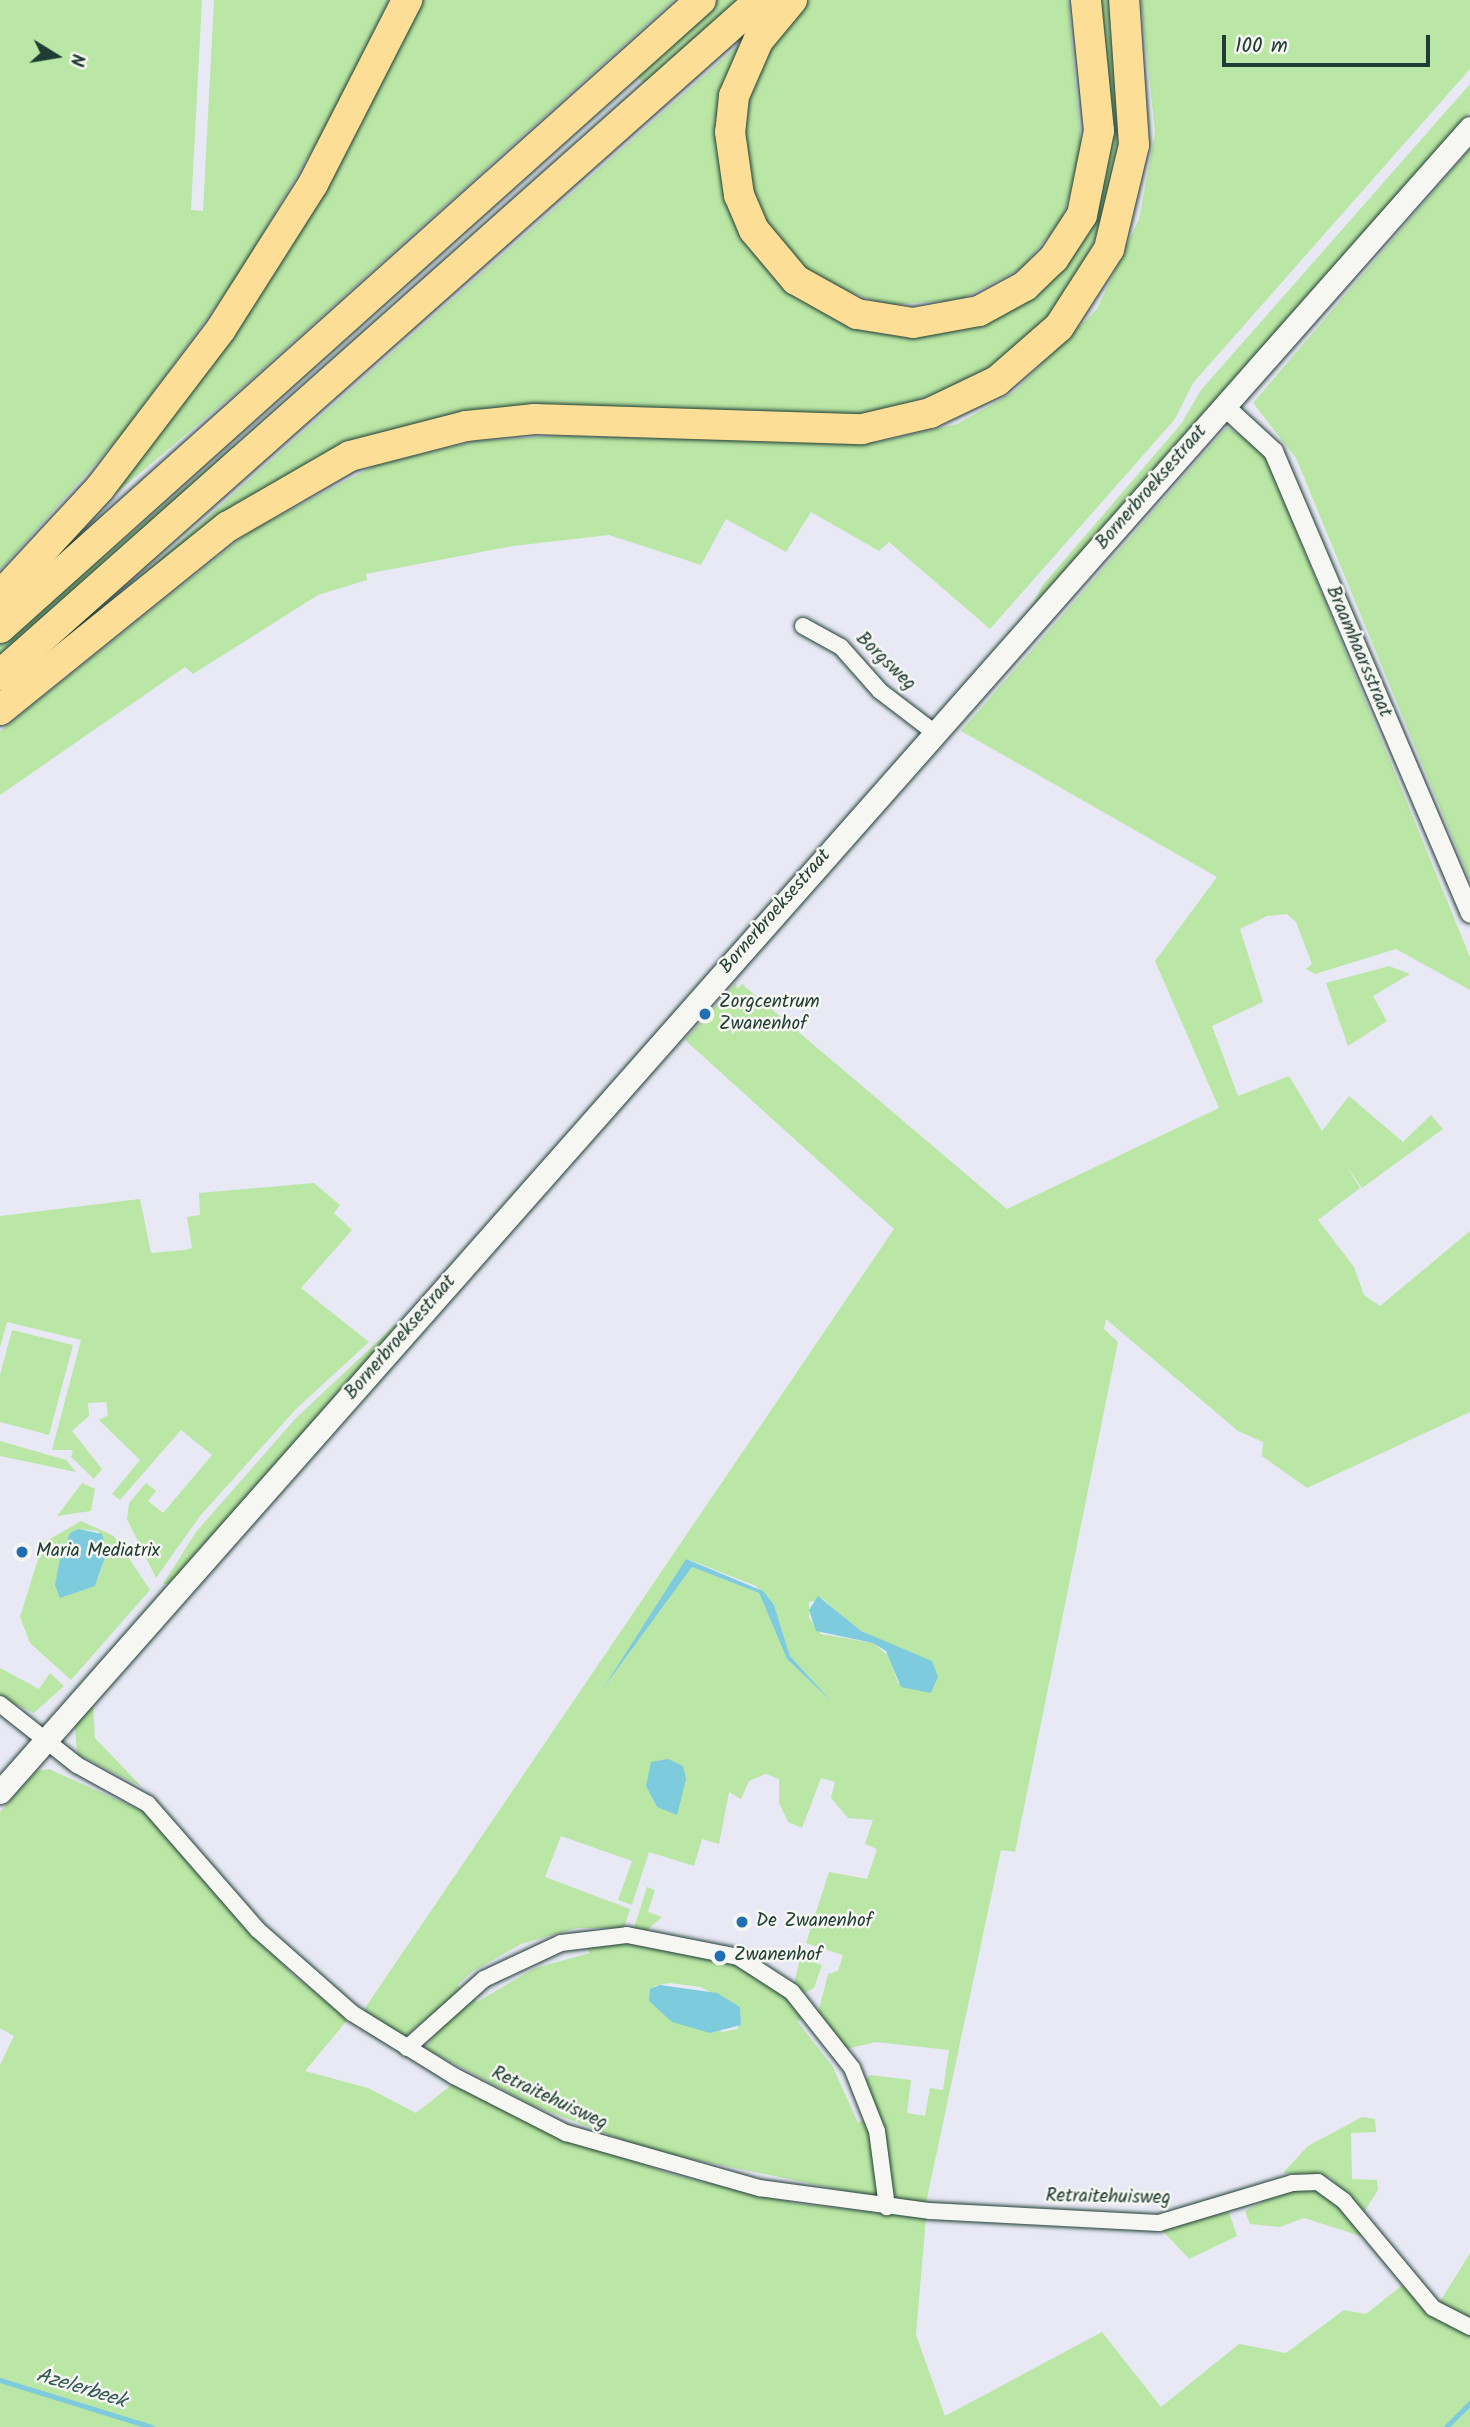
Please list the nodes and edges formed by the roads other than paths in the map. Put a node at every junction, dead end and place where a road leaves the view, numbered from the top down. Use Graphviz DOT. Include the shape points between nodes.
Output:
graph roads {
  1 [pos="407,0"];
  2 [pos="701,0"];
  3 [pos="760,0"];
  4 [pos="792,0"];
  5 [pos="1086,0"];
  6 [pos="1124,0"];
  7 [pos="1470,128"];
  8 [pos="1224,406"];
  9 [pos="0,596"];
  10 [pos="803,625"];
  11 [pos="0,628"];
  12 [pos="0,675"];
  13 [pos="0,710"];
  14 [pos="935,733"];
  15 [pos="1470,913"];
  16 [pos="0,1704"];
  17 [pos="47,1739"];
  18 [pos="0,1791"];
  19 [pos="407,2048"];
  20 [pos="887,2207"];
  21 [pos="1470,2327"];
  1 -- 9 [label="highway" via="326,161 221,329 100,488"];
  2 -- 11 [label="highway"];
  3 -- 12 [label="highway"];
  4 -- 5 [label="highway" via="758,41 734,96 730,132 739,195 754,230 796,280 857,314 913,323 979,311 1025,286 1054,258 1082,215 1100,131"];
  6 -- 13 [label="highway" via="1134,145 1113,237 1059,327 997,381 930,413 862,429 535,419 454,428 350,456 227,527"];
  7 -- 8 [label="main road, Bornerbroeksestraat"];
  8 -- 14 [label="main road, Bornerbroeksestraat"];
  8 -- 15 [label="street, Braamhaarsstraat" via="1273,451"];
  10 -- 14 [label="street, Borgsweg" via="841,647 880,691"];
  14 -- 17 [label="main road, Bornerbroeksestraat"];
  16 -- 17 [label="street, Retraitehuisweg"];
  17 -- 18 [label="main road, Bornerbroeksestraat"];
  17 -- 19 [label="street, Retraitehuisweg" via="78,1765 142,1799 300,1972"];
  19 -- 20 [label="street, Retraitehuisweg" via="527,2115 625,2155 759,2188"];
  19 -- 20 [label="street" via="484,1979 561,1943 627,1935 738,1957 792,1992 852,2068 877,2131"];
  20 -- 21 [label="street, Retraitehuisweg" via="1159,2223 1212,2213 1292,2183 1318,2182 1343,2201 1433,2308"];
}
